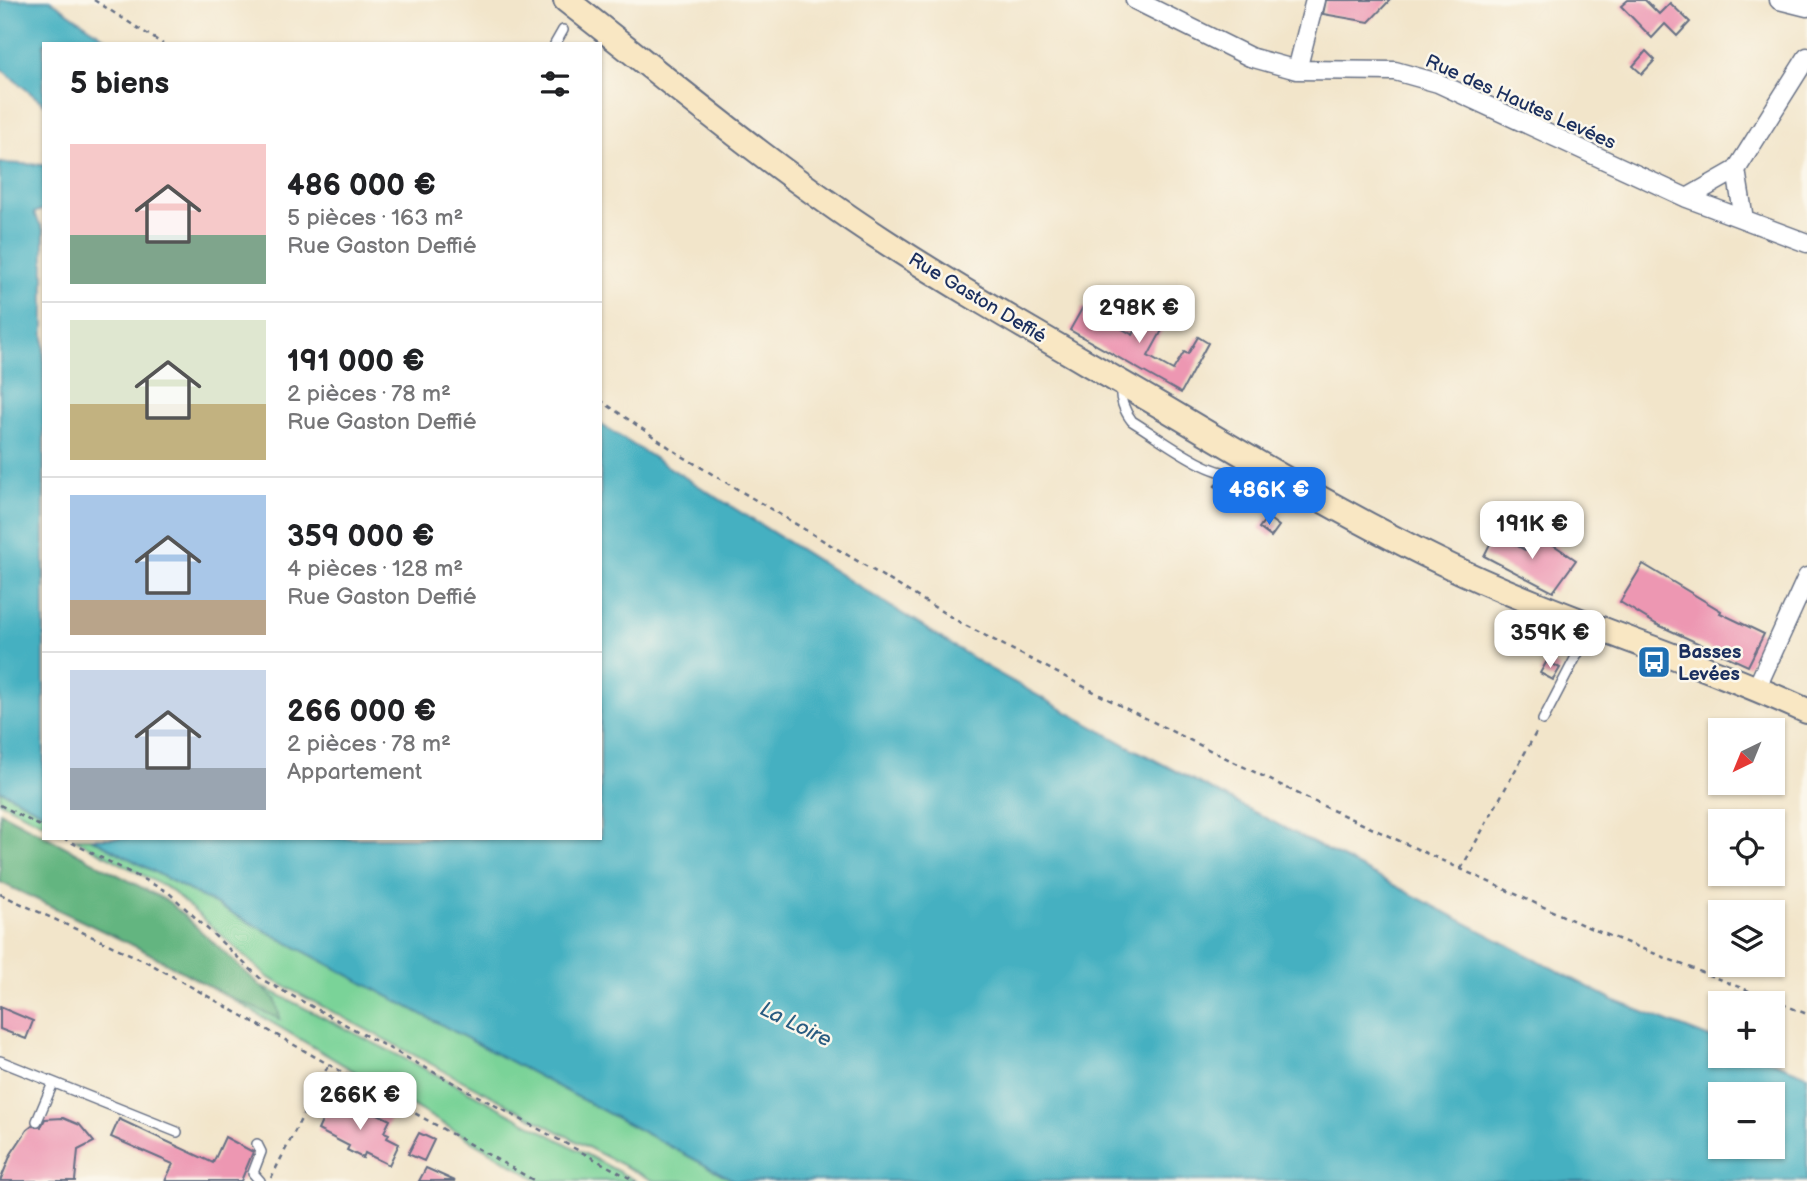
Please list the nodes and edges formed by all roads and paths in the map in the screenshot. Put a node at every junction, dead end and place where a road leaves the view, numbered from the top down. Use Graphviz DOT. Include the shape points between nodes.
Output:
graph roads {
  1 [pos="94,0"];
  2 [pos="566,0"];
  3 [pos="1135,0"];
  4 [pos="1315,0"];
  5 [pos="1779,0"];
  6 [pos="1807,7"];
  7 [pos="563,30"];
  8 [pos="160,42"];
  9 [pos="556,42"];
  10 [pos="1807,57"];
  11 [pos="1297,70"];
  12 [pos="1737,170"];
  13 [pos="1688,198"];
  14 [pos="1744,219"];
  15 [pos="1807,243"];
  16 [pos="602,401"];
  17 [pos="1253,469"];
  18 [pos="1217,479"];
  19 [pos="1807,577"];
  20 [pos="1593,624"];
  21 [pos="1757,687"];
  22 [pos="1807,711"];
  23 [pos="1543,720"];
  24 [pos="0,805"];
  25 [pos="42,827"];
  26 [pos="67,840"];
  27 [pos="1461,869"];
  28 [pos="0,894"];
  29 [pos="1807,1014"];
  30 [pos="0,1061"];
  31 [pos="328,1066"];
  32 [pos="53,1083"];
  33 [pos="37,1121"];
  34 [pos="177,1132"];
  35 [pos="257,1144"];
  36 [pos="260,1181"];
  37 [pos="270,1181"];
  38 [pos="535,1181"];
  39 [pos="635,1181"];
  1 -- 8 [label="path"];
  2 -- 17 [label="main road, Rue Gaston Deffié" via="881,239 1123,384"];
  3 -- 11 [label="street, Rue des Hautes Levées" via="1250,57"];
  4 -- 11 [label="street"];
  5 -- 6 [label="street"];
  7 -- 9 [label="lane"];
  10 -- 12 [label="street"];
  11 -- 13 [label="street, Rue des Hautes Levées" via="1395,71 1438,83"];
  12 -- 13 [label="street"];
  12 -- 14 [label="street"];
  13 -- 14 [label="street, Rue des Hautes Levées"];
  14 -- 15 [label="street, Rue des Hautes Levées"];
  16 -- 27 [label="path" via="682,456 961,623 1307,798"];
  17 -- 18 [label="path" via="1230,494 1216,486"];
  17 -- 20 [label="main road, Rue Gaston Deffié" via="1444,563"];
  19 -- 21 [label="street"];
  20 -- 21 [label="main road, Rue Gaston Deffié"];
  20 -- 23 [label="lane"];
  21 -- 22 [label="main road, Rue Gaston Deffié"];
  23 -- 27 [label="path"];
  24 -- 25 [label="path"];
  26 -- 39 [label="path" via="168,892 261,978"];
  27 -- 29 [label="path" via="1586,926"];
  28 -- 31 [label="path" via="149,963"];
  30 -- 32 [label="lane"];
  31 -- 37 [label="path"];
  31 -- 38 [label="path"];
  32 -- 33 [label="lane"];
  32 -- 34 [label="lane"];
  35 -- 36 [label="lane" via="261,1152 253,1174"];
}
